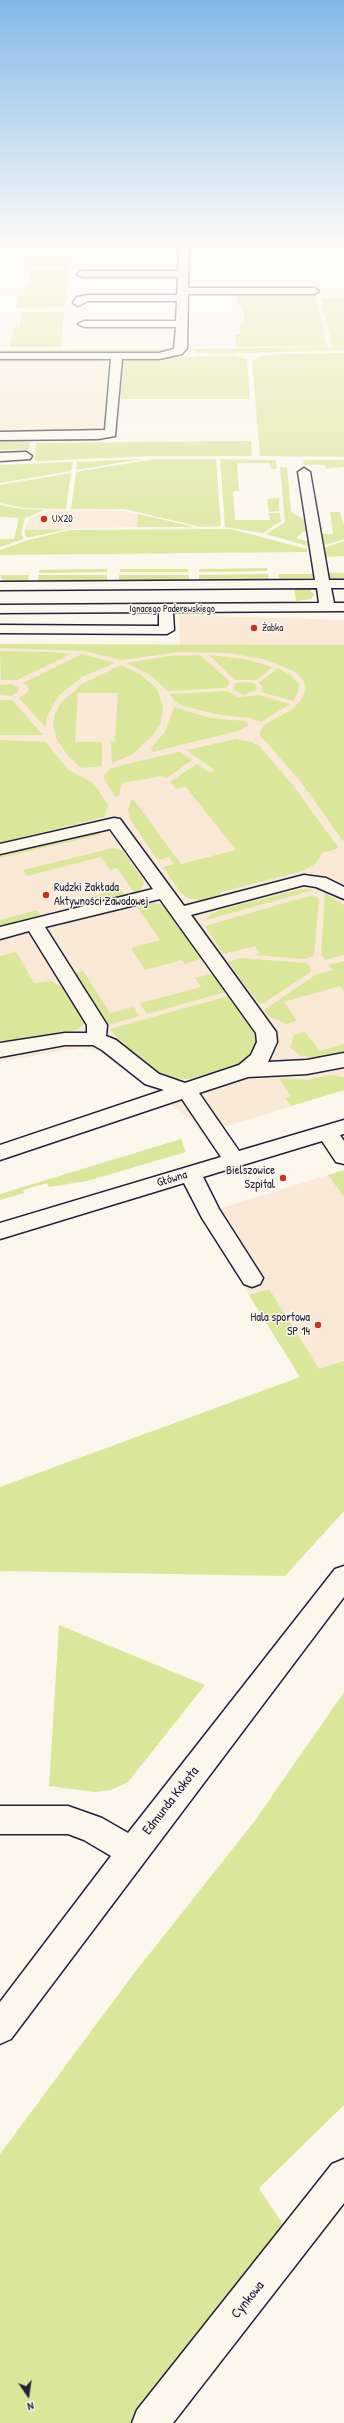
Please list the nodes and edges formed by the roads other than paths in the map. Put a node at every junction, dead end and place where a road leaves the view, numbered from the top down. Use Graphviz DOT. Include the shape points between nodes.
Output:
graph roads {
  1 [pos="118,358"];
  2 [pos="0,436"];
  3 [pos="26,456"];
  4 [pos="0,457"];
  5 [pos="304,472"];
  6 [pos="323,584"];
  7 [pos="344,584"];
  8 [pos="0,586"];
  9 [pos="327,607"];
  10 [pos="344,607"];
  11 [pos="0,608"];
  12 [pos="166,609"];
  13 [pos="0,629"];
  14 [pos="0,849"];
  15 [pos="164,892"];
  16 [pos="344,894"];
  17 [pos="178,913"];
  18 [pos="34,925"];
  19 [pos="0,933"];
  20 [pos="96,1039"];
  21 [pos="0,1050"];
  22 [pos="344,1060"];
  23 [pos="246,1070"];
  24 [pos="187,1091"];
  25 [pos="335,1129"];
  26 [pos="0,1153"];
  27 [pos="344,1157"];
  28 [pos="234,1160"];
  29 [pos="190,1173"];
  30 [pos="0,1231"];
  31 [pos="252,1278"];
  32 [pos="344,1577"];
  33 [pos="0,1820"];
  34 [pos="132,1852"];
  35 [pos="0,2028"];
  36 [pos="344,2176"];
  37 [pos="150,2423"];
  1 -- 2 [label="street" via="111,433"];
  3 -- 4 [label="street"];
  5 -- 6 [label="street"];
  6 -- 7 [label="street"];
  6 -- 8 [label="street"];
  6 -- 9 [label="street"];
  9 -- 10 [label="street, Ignacego Paderewskiego"];
  9 -- 12 [label="street, Ignacego Paderewskiego"];
  11 -- 12 [label="street, Ignacego Paderewskiego"];
  12 -- 13 [label="street" via="166,630"];
  14 -- 15 [label="street" via="114,823"];
  15 -- 17 [label="street"];
  15 -- 18 [label="street"];
  16 -- 17 [label="street" via="320,882 304,880"];
  17 -- 23 [label="street" via="266,1032 267,1042 262,1055"];
  18 -- 19 [label="street"];
  18 -- 20 [label="street" via="96,1025"];
  20 -- 21 [label="street" via="66,1039"];
  20 -- 24 [label="street" via="109,1045 152,1079"];
  22 -- 23 [label="street" via="307,1067"];
  23 -- 24 [label="street"];
  24 -- 26 [label="street"];
  24 -- 28 [label="street"];
  25 -- 27 [label="street"];
  25 -- 28 [label="street, Główna"];
  28 -- 29 [label="street, Główna"];
  29 -- 30 [label="street, Główna"];
  29 -- 31 [label="street" via="210,1212"];
  32 -- 34 [label="street, Edmunda Kokota"];
  33 -- 34 [label="street" via="68,1820 92,1828"];
  34 -- 35 [label="street, Edmunda Kokota"];
  36 -- 37 [label="street, Cynkowa"];
}
